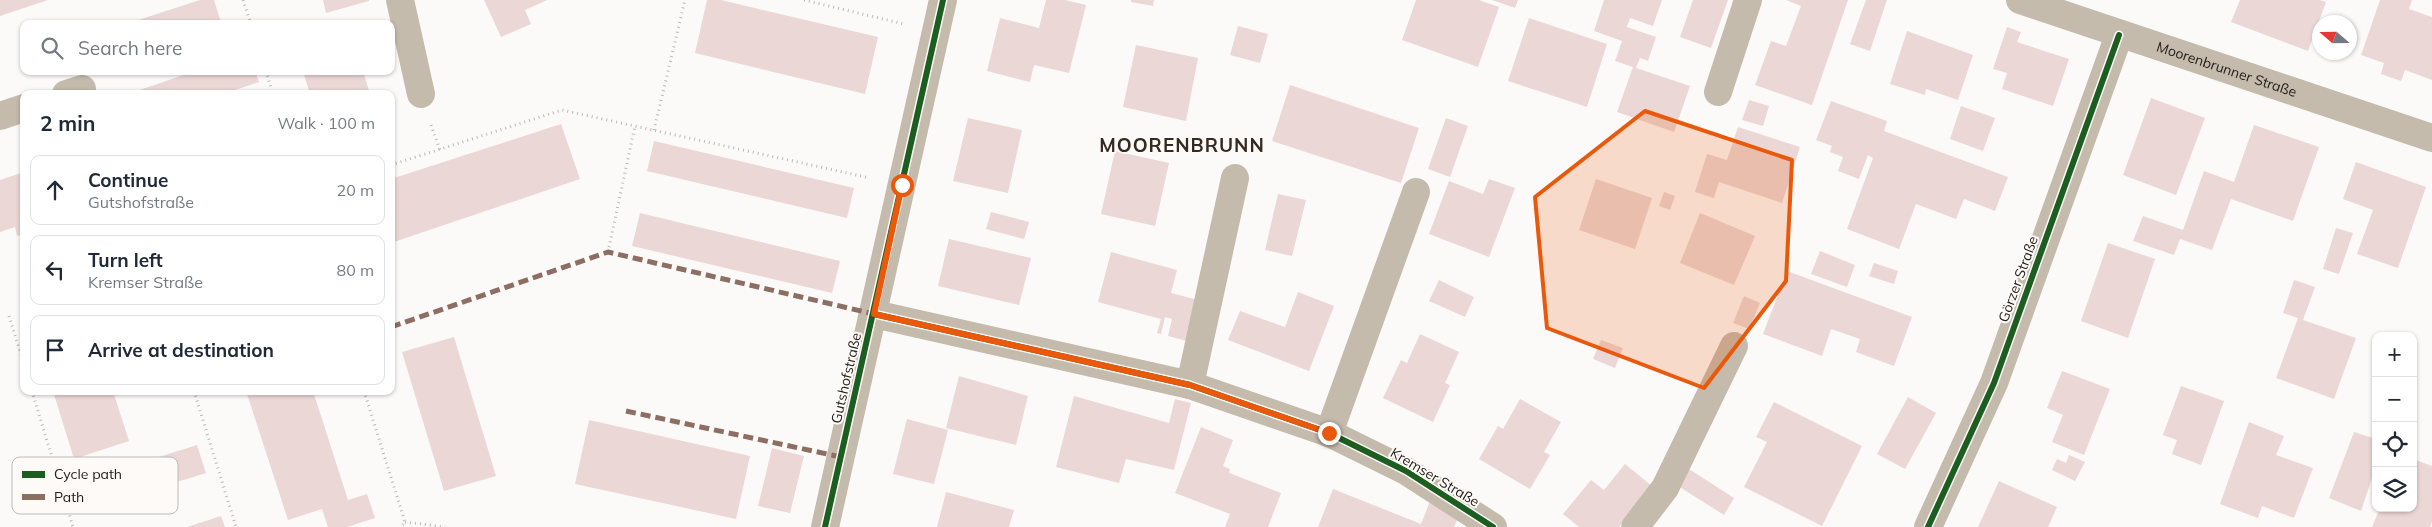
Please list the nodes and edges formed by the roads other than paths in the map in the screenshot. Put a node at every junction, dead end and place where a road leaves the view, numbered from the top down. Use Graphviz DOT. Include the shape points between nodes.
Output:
graph roads {
  1 [pos="400,0"];
  2 [pos="943,0"];
  3 [pos="1748,0"];
  4 [pos="2020,0"];
  5 [pos="2119,35"];
  6 [pos="1718,92"];
  7 [pos="420,94"];
  8 [pos="20,109"];
  9 [pos="0,116"];
  10 [pos="2432,138"];
  11 [pos="1235,178"];
  12 [pos="1416,192"];
  13 [pos="874,314"];
  14 [pos="1734,346"];
  15 [pos="1190,385"];
  16 [pos="1329,433"];
  17 [pos="825,527"];
  18 [pos="1493,527"];
  19 [pos="1635,527"];
  20 [pos="1928,527"];
  1 -- 7 [label="street"];
  2 -- 13 [label="street, Gutshofstraße"];
  3 -- 6 [label="street"];
  4 -- 5 [label="street, Moorenbrunner Straße"];
  5 -- 10 [label="street, Moorenbrunner Straße"];
  5 -- 20 [label="street, Görzer Straße" via="1994,383"];
  8 -- 9 [label="street"];
  11 -- 15 [label="street"];
  12 -- 16 [label="street"];
  13 -- 15 [label="street, Kremser Straße"];
  13 -- 17 [label="street, Gutshofstraße"];
  14 -- 19 [label="street" via="1665,488"];
  15 -- 16 [label="street, Kremser Straße"];
  16 -- 18 [label="street, Kremser Straße" via="1406,470"];
}
